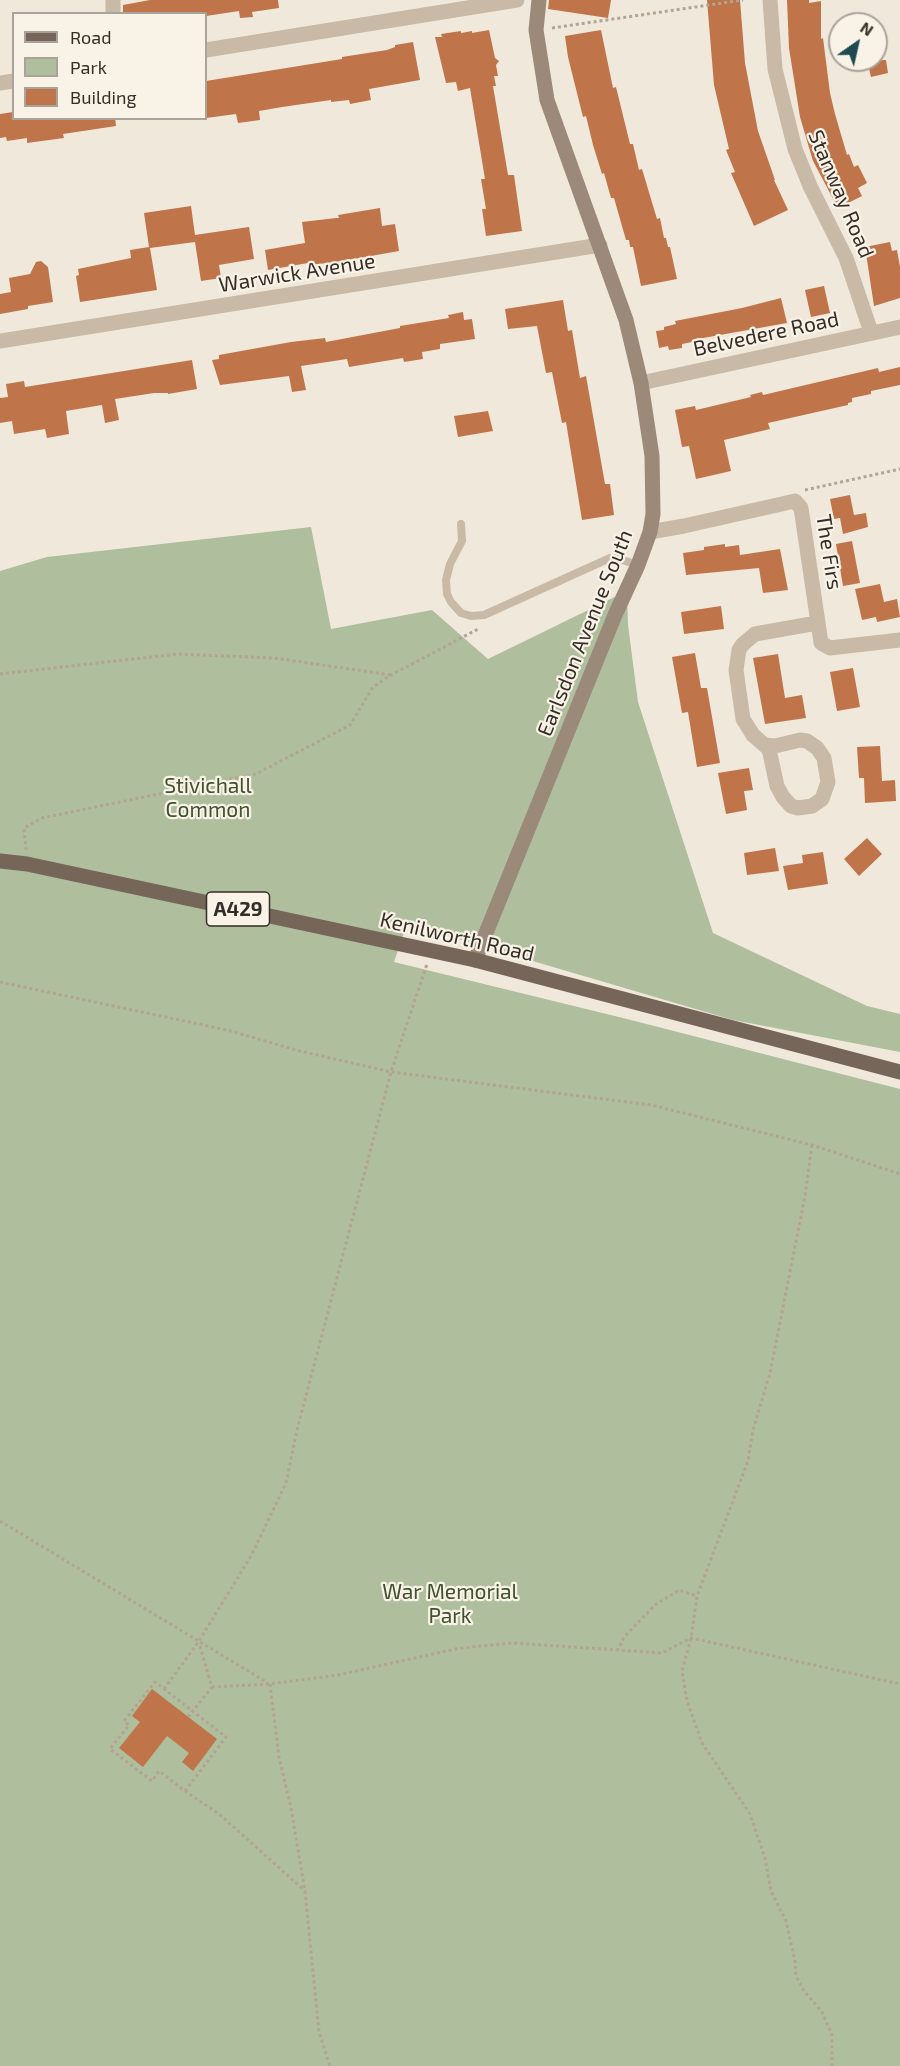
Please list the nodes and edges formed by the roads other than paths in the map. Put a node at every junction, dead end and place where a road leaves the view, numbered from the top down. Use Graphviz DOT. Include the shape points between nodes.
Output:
graph roads {
  1 [pos="517,0"];
  2 [pos="539,0"];
  3 [pos="770,0"];
  4 [pos="207,50"];
  5 [pos="600,245"];
  6 [pos="900,327"];
  7 [pos="871,332"];
  8 [pos="0,341"];
  9 [pos="641,383"];
  10 [pos="461,524"];
  11 [pos="650,531"];
  12 [pos="638,565"];
  13 [pos="818,623"];
  14 [pos="900,640"];
  15 [pos="765,745"];
  16 [pos="0,861"];
  17 [pos="475,960"];
  18 [pos="900,1072"];
  1 -- 4 [label="street"];
  2 -- 5 [label="main road, Earlsdon Avenue South" via="537,30 547,100"];
  3 -- 7 [label="street, Stanway Road" via="775,69 795,149 846,258"];
  5 -- 8 [label="street, Warwick Avenue"];
  5 -- 9 [label="main road, Earlsdon Avenue South" via="626,320"];
  6 -- 7 [label="street, Belvedere Road"];
  7 -- 9 [label="street, Belvedere Road"];
  9 -- 11 [label="main road, Earlsdon Avenue South" via="652,456"];
  10 -- 12 [label="lane" via="462,542 450,564 447,594 461,613 471,616 484,615 610,558"];
  11 -- 12 [label="main road, Earlsdon Avenue South"];
  11 -- 13 [label="street, The Firs" via="798,503"];
  12 -- 17 [label="main road, Earlsdon Avenue South"];
  13 -- 14 [label="street, The Firs" via="821,643 830,648"];
  13 -- 15 [label="street" via="755,634 739,650 736,670 743,719"];
  15 -- 15 [label="street" via="779,791 787,802 806,808 818,803 828,782 825,758 818,748 801,740"];
  16 -- 17 [label="main road, Kenilworth Road / A429"];
  17 -- 18 [label="main road, Kenilworth Road / A429"];
}
